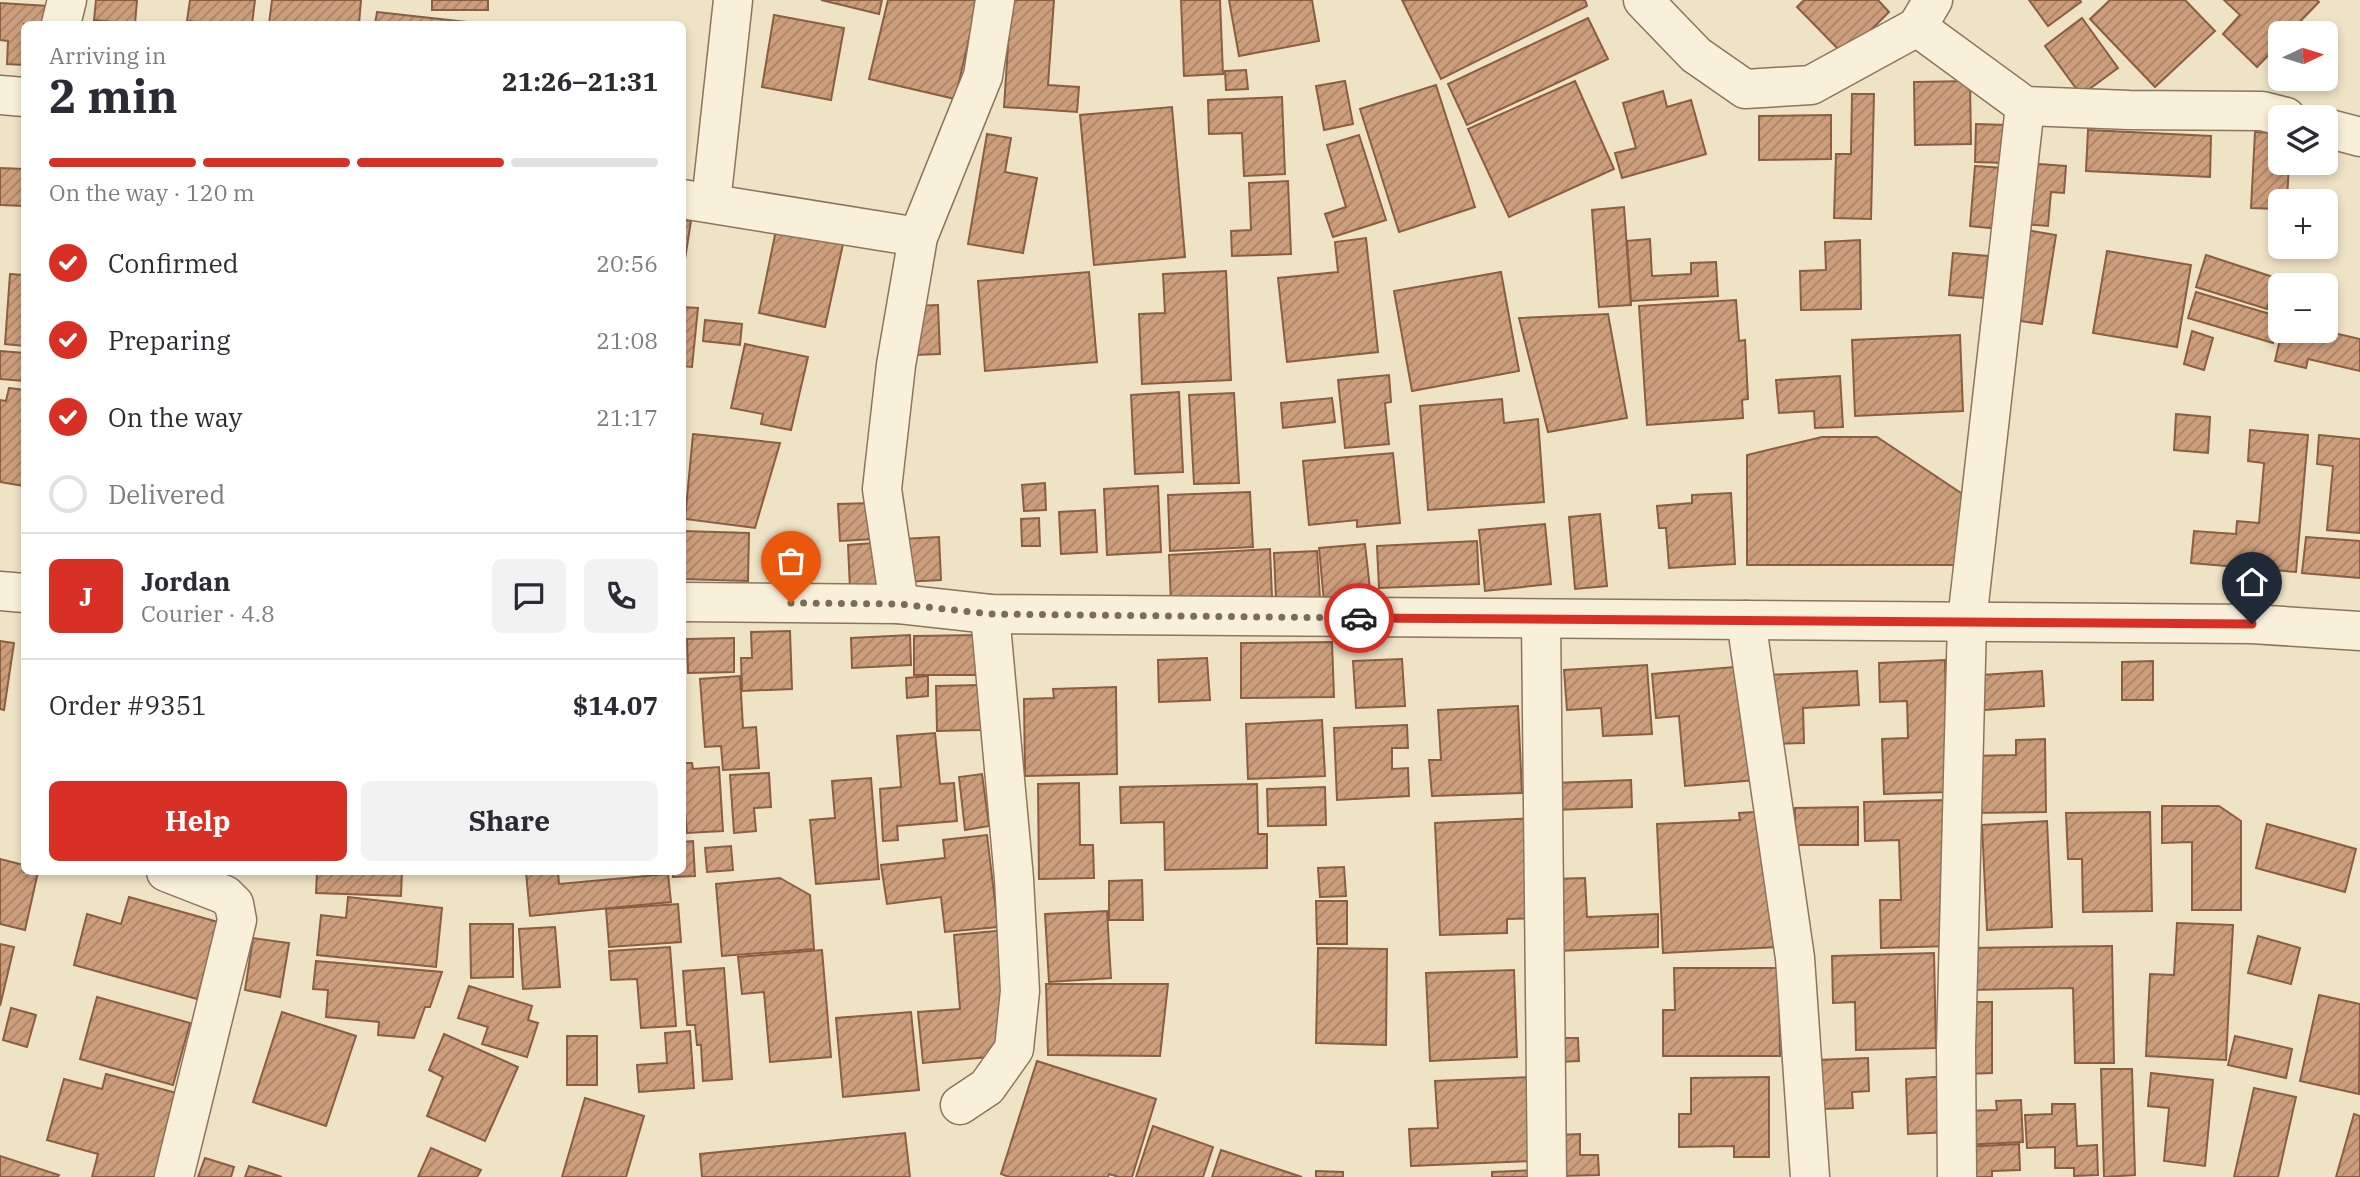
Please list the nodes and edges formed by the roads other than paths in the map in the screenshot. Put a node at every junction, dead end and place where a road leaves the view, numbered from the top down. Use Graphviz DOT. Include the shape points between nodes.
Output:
graph roads {
  1 [pos="67,0"];
  2 [pos="733,0"];
  3 [pos="995,0"];
  4 [pos="1643,0"];
  5 [pos="1925,14"];
  6 [pos="62,21"];
  7 [pos="0,95"];
  8 [pos="21,97"];
  9 [pos="2025,106"];
  10 [pos="2268,112"];
  11 [pos="2338,131"];
  12 [pos="2360,137"];
  13 [pos="697,201"];
  14 [pos="918,237"];
  15 [pos="0,591"];
  16 [pos="21,593"];
  17 [pos="686,602"];
  18 [pos="899,604"];
  19 [pos="990,614"];
  20 [pos="1541,620"];
  21 [pos="1746,620"];
  22 [pos="1967,621"];
  23 [pos="2360,631"];
  24 [pos="174,875"];
  25 [pos="960,1105"];
  26 [pos="174,1177"];
  27 [pos="1546,1177"];
  28 [pos="1810,1177"];
  29 [pos="1957,1177"];
  1 -- 6 [label="street"];
  2 -- 13 [label="street"];
  3 -- 14 [label="street" via="983,76"];
  4 -- 5 [label="street" via="1696,55 1745,89 1811,85"];
  5 -- 9 [label="street"];
  7 -- 8 [label="street"];
  9 -- 10 [label="street"];
  9 -- 22 [label="street"];
  11 -- 12 [label="street"];
  13 -- 14 [label="street"];
  14 -- 18 [label="street" via="896,365 883,489"];
  15 -- 16 [label="street"];
  17 -- 18 [label="street"];
  18 -- 19 [label="street"];
  19 -- 20 [label="street"];
  19 -- 25 [label="street" via="1020,991 1014,1049 987,1087"];
  20 -- 21 [label="street"];
  20 -- 27 [label="street"];
  21 -- 22 [label="street"];
  21 -- 28 [label="street" via="1795,958"];
  22 -- 23 [label="street" via="2252,624"];
  22 -- 29 [label="street"];
  24 -- 26 [label="street" via="225,895 234,904 237,920"];
}
